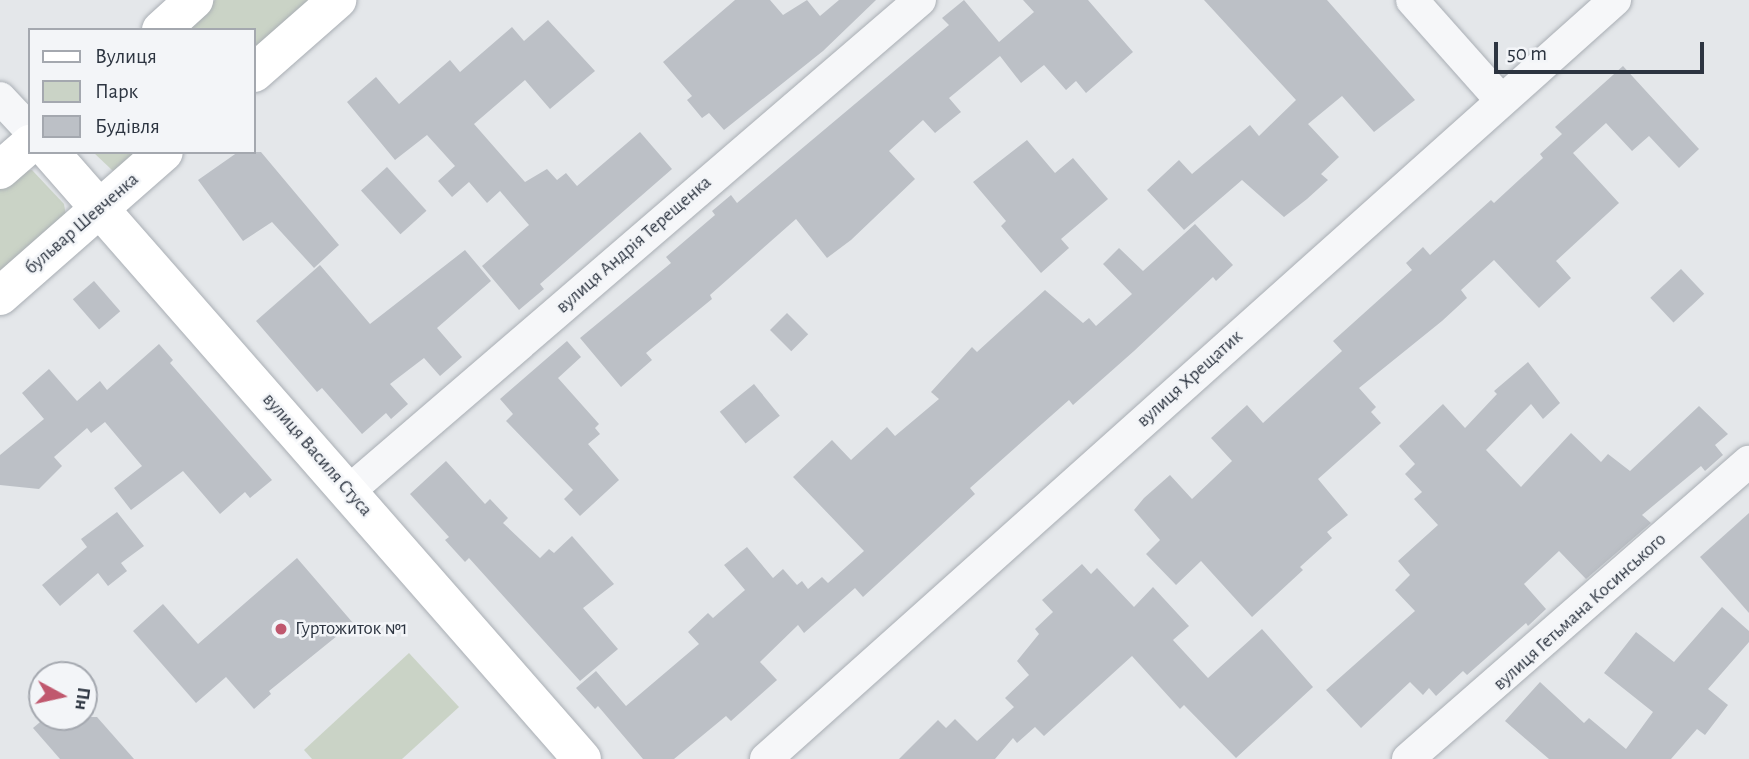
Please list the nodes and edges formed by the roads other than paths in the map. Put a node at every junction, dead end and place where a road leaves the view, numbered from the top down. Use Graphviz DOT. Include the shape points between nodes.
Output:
graph roads {
  1 [pos="194,0"];
  2 [pos="337,0"];
  3 [pos="920,0"];
  4 [pos="1412,0"];
  5 [pos="1615,0"];
  6 [pos="162,28"];
  7 [pos="256,71"];
  8 [pos="0,98"];
  9 [pos="1500,99"];
  10 [pos="28,128"];
  11 [pos="28,146"];
  12 [pos="52,154"];
  13 [pos="162,154"];
  14 [pos="0,170"];
  15 [pos="102,207"];
  16 [pos="0,296"];
  17 [pos="1749,462"];
  18 [pos="349,491"];
  19 [pos="582,759"];
  20 [pos="766,759"];
  21 [pos="1408,759"];
  1 -- 6 [label="street"];
  2 -- 7 [label="street"];
  3 -- 18 [label="street, вулиця Андрія Терещенка"];
  4 -- 9 [label="street"];
  5 -- 9 [label="street, вулиця Хрещатик"];
  8 -- 10 [label="street"];
  9 -- 20 [label="street, вулиця Хрещатик"];
  11 -- 14 [label="street"];
  12 -- 15 [label="street, вулиця Василя Стуса"];
  13 -- 15 [label="street, бульвар Шевченка"];
  15 -- 16 [label="street, бульвар Шевченка"];
  15 -- 18 [label="street, вулиця Василя Стуса"];
  17 -- 21 [label="street, вулиця Гетьмана Косинського"];
  18 -- 19 [label="street, вулиця Василя Стуса"];
}
